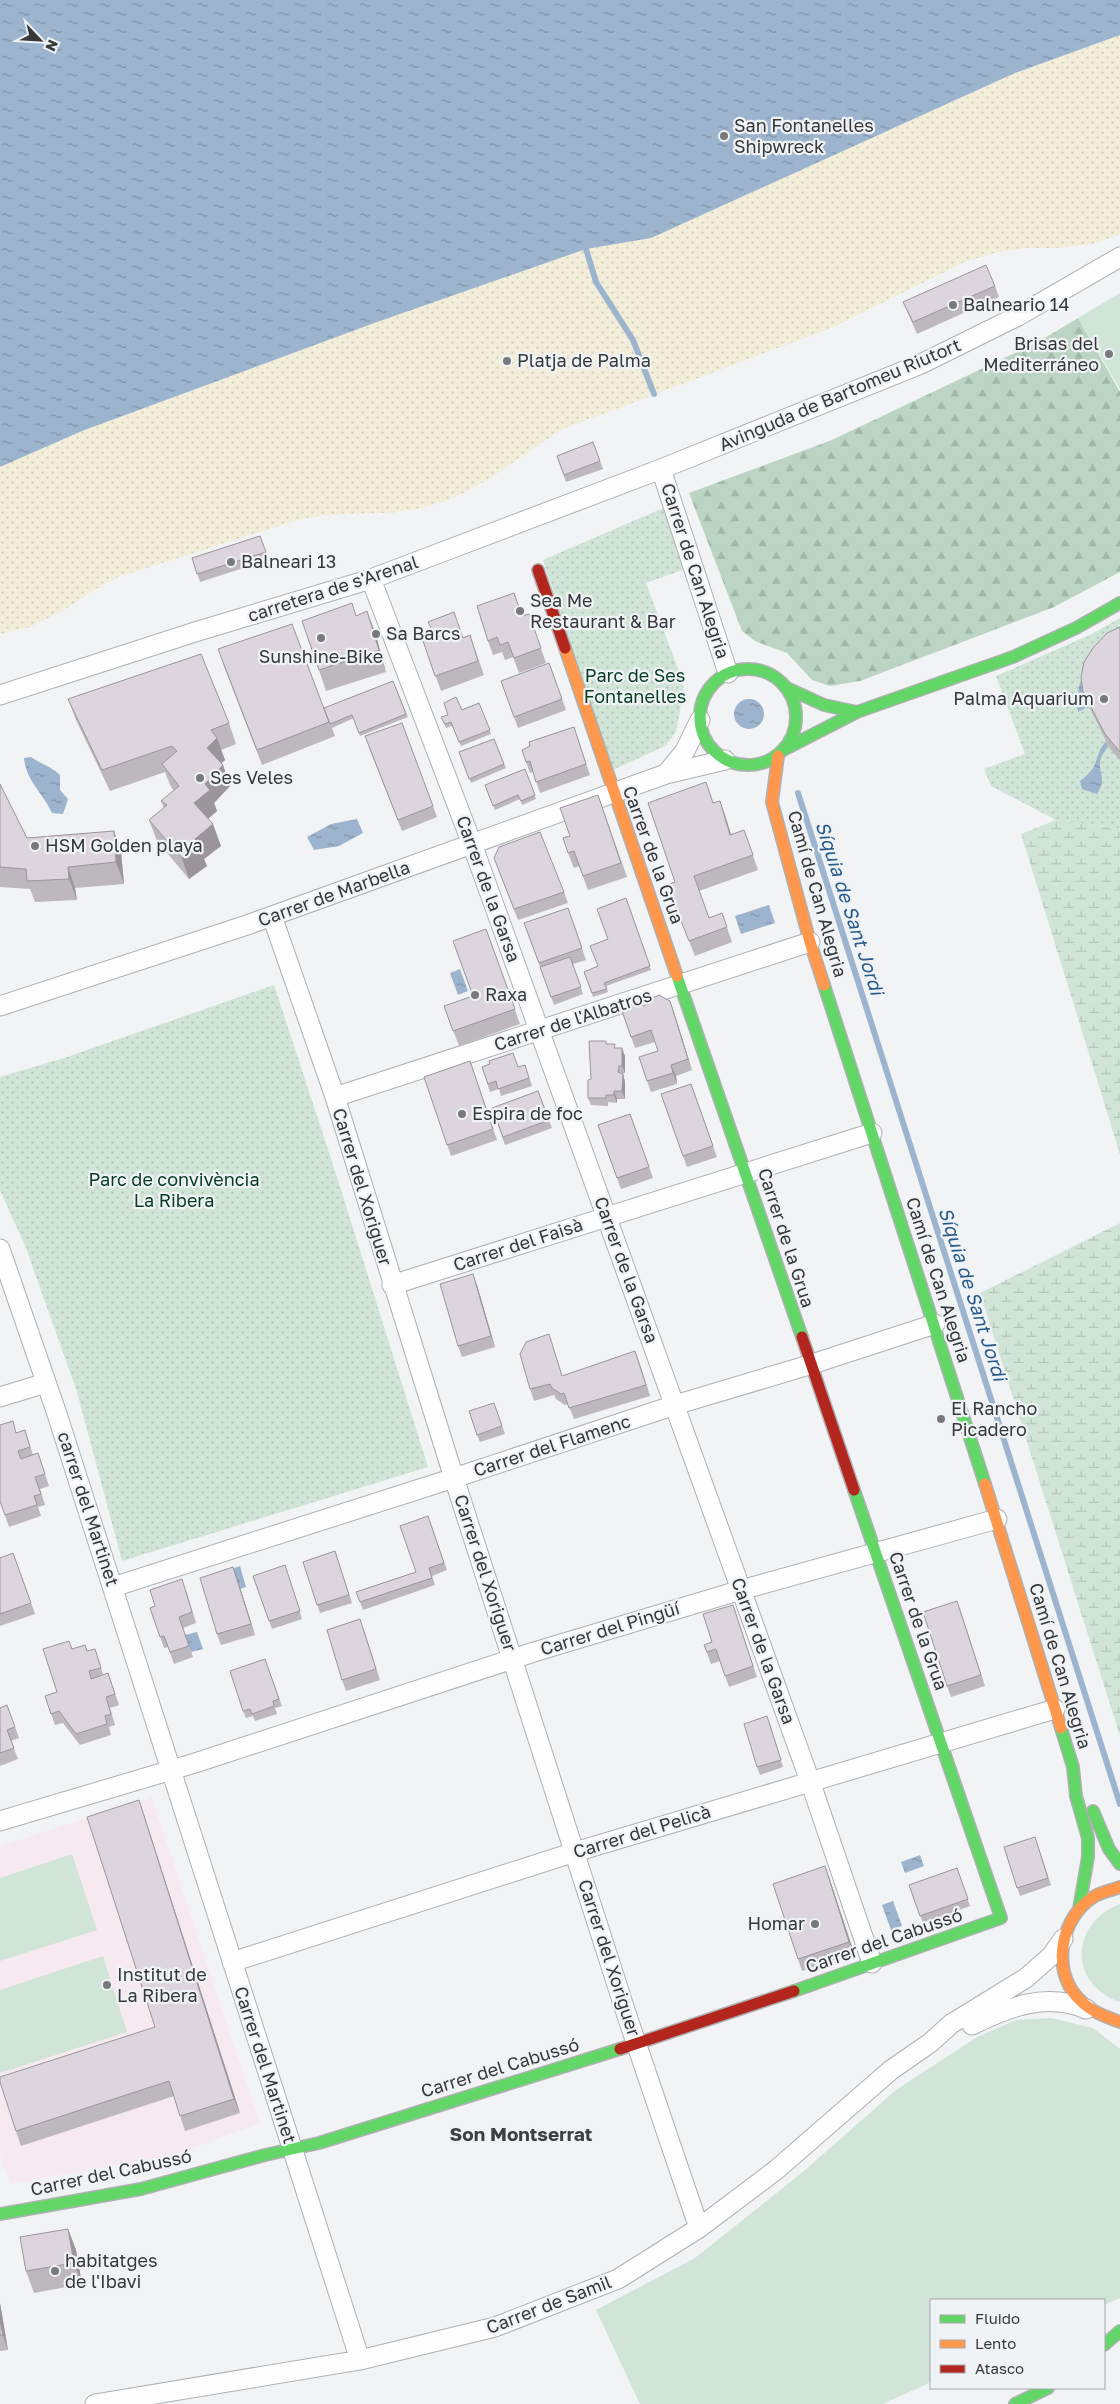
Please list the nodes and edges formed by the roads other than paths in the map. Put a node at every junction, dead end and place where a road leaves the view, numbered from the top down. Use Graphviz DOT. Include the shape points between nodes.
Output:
graph roads {
  1 [pos="1120,257"];
  2 [pos="661,469"];
  3 [pos="538,570"];
  4 [pos="371,580"];
  5 [pos="1120,603"];
  6 [pos="728,673"];
  7 [pos="787,688"];
  8 [pos="0,695"];
  9 [pos="857,712"];
  10 [pos="700,720"];
  11 [pos="781,753"];
  12 [pos="729,762"];
  13 [pos="666,774"];
  14 [pos="749,776"];
  15 [pos="762,788"];
  16 [pos="612,793"];
  17 [pos="772,802"];
  18 [pos="472,844"];
  19 [pos="272,916"];
  20 [pos="810,942"];
  21 [pos="681,986"];
  22 [pos="0,1006"];
  23 [pos="540,1031"];
  24 [pos="335,1097"];
  25 [pos="872,1133"];
  26 [pos="746,1172"];
  27 [pos="606,1216"];
  28 [pos="0,1249"];
  29 [pos="392,1285"];
  30 [pos="935,1324"];
  31 [pos="810,1365"];
  32 [pos="46,1383"];
  33 [pos="0,1396"];
  34 [pos="675,1405"];
  35 [pos="454,1478"];
  36 [pos="997,1519"];
  37 [pos="876,1553"];
  38 [pos="113,1587"];
  39 [pos="741,1590"];
  40 [pos="513,1658"];
  41 [pos="1055,1709"];
  42 [pos="941,1742"];
  43 [pos="1073,1767"];
  44 [pos="170,1770"];
  45 [pos="810,1782"];
  46 [pos="0,1821"];
  47 [pos="575,1852"];
  48 [pos="1120,1864"];
  49 [pos="1120,1887"];
  50 [pos="1079,1909"];
  51 [pos="1001,1918"];
  52 [pos="1063,1937"];
  53 [pos="232,1962"];
  54 [pos="872,1963"];
  55 [pos="1091,2011"];
  56 [pos="1117,2023"];
  57 [pos="930,2043"];
  58 [pos="637,2044"];
  59 [pos="292,2149"];
  60 [pos="0,2214"];
  61 [pos="699,2228"];
  62 [pos="1120,2331"];
  63 [pos="1105,2344"];
  64 [pos="360,2360"];
  65 [pos="1046,2389"];
  66 [pos="96,2404"];
  67 [pos="1015,2404"];
  1 -- 2 [label="street, Avinguda de Bartomeu Riutort" via="1018,316 921,364"];
  2 -- 4 [label="street, carretera de s'Arenal"];
  2 -- 6 [label="street, Carrer de Can Alegria"];
  3 -- 16 [label="main road, Carrer de la Grua"];
  4 -- 8 [label="street, carretera de s'Arenal"];
  4 -- 18 [label="street, Carrer de la Garsa"];
  5 -- 9 [label="main road" via="1013,657"];
  6 -- 7 [label="main road" via="758,670 768,673"];
  6 -- 10 [label="main road" via="712,685 702,704"];
  7 -- 9 [label="main road" via="824,705"];
  7 -- 11 [label="main road" via="796,711 794,733"];
  9 -- 11 [label="main road"];
  10 -- 12 [label="main road" via="706,741 716,754"];
  10 -- 13 [label="street" via="685,751"];
  11 -- 12 [label="main road" via="756,766"];
  11 -- 17 [label="main road"];
  12 -- 13 [label="street, Carrer de Marbella"];
  12 -- 14 [label="main road"];
  13 -- 16 [label="street, Carrer de Marbella"];
  15 -- 17 [label="main road"];
  16 -- 18 [label="street, Carrer de Marbella"];
  16 -- 21 [label="main road, Carrer de la Grua"];
  17 -- 20 [label="main road, Camí de Can Alegria"];
  18 -- 19 [label="street, Carrer de Marbella"];
  18 -- 23 [label="street, Carrer de la Garsa"];
  19 -- 22 [label="street, Carrer de Marbella"];
  19 -- 24 [label="street, Carrer del Xoriguer"];
  20 -- 21 [label="street, Carrer de l'Albatros"];
  20 -- 25 [label="main road, Camí de Can Alegria"];
  21 -- 23 [label="street, Carrer de l'Albatros"];
  21 -- 26 [label="main road, Carrer de la Grua"];
  23 -- 24 [label="street, Carrer de l'Albatros"];
  23 -- 27 [label="street, Carrer de la Garsa"];
  24 -- 29 [label="street, Carrer del Xoriguer"];
  25 -- 26 [label="street, Carrer del Faisà"];
  25 -- 30 [label="main road, Camí de Can Alegria"];
  26 -- 27 [label="street, Carrer del Faisà"];
  26 -- 31 [label="main road, Carrer de la Grua"];
  27 -- 29 [label="street, Carrer del Faisà"];
  27 -- 34 [label="street, Carrer de la Garsa"];
  28 -- 32 [label="street, carrer del Martinet"];
  29 -- 35 [label="street, Carrer del Xoriguer"];
  30 -- 31 [label="street, Carrer del Flamenc"];
  30 -- 36 [label="main road, Camí de Can Alegria"];
  31 -- 34 [label="street, Carrer del Flamenc"];
  31 -- 37 [label="main road, Carrer de la Grua"];
  32 -- 33 [label="street"];
  32 -- 38 [label="street, carrer del Martinet"];
  34 -- 35 [label="street, Carrer del Flamenc"];
  34 -- 39 [label="street, Carrer de la Garsa"];
  35 -- 38 [label="street, Carrer del Flamenc"];
  35 -- 40 [label="street, Carrer del Xoriguer"];
  36 -- 37 [label="street, Carrer del Pingüí"];
  36 -- 41 [label="main road, Camí de Can Alegria"];
  37 -- 39 [label="street, Carrer del Pingüí"];
  37 -- 42 [label="main road, Carrer de la Grua"];
  38 -- 44 [label="street, carrer del Martinet"];
  39 -- 40 [label="street, Carrer del Pingüí"];
  39 -- 45 [label="street, Carrer de la Garsa"];
  40 -- 44 [label="street, Carrer del Pingüí"];
  40 -- 47 [label="street, Carrer del Xoriguer"];
  41 -- 42 [label="street, Carrer del Pelicà"];
  41 -- 43 [label="main road, Camí de Can Alegria"];
  42 -- 45 [label="street, Carrer del Pelicà"];
  42 -- 51 [label="main road, Carrer de la Grua"];
  43 -- 48 [label="main road, Camí de Can Alegria" via="1087,1792 1103,1836"];
  43 -- 50 [label="main road, Camí de Can Alegria" via="1088,1847"];
  44 -- 46 [label="street, Carrer del Pingüí"];
  44 -- 53 [label="street, Carrer del Martinet"];
  45 -- 47 [label="street, Carrer del Pelicà"];
  45 -- 54 [label="street, Carrer de la Garsa"];
  47 -- 53 [label="street, Carrer del Pelicà"];
  47 -- 58 [label="street, Carrer del Xoriguer"];
  49 -- 50 [label="main road" via="1096,1895"];
  50 -- 52 [label="main road"];
  51 -- 54 [label="main road, Carrer del Cabussó"];
  52 -- 55 [label="main road" via="1062,1962 1068,1984"];
  52 -- 57 [label="street, Carrer de Samil" via="1052,1955 1026,1978 951,2024"];
  53 -- 59 [label="street, Carrer del Martinet"];
  54 -- 58 [label="main road, Carrer del Cabussó"];
  55 -- 56 [label="main road"];
  55 -- 57 [label="street, Carrer de Samil" via="1051,2000 1030,2004 993,2015"];
  57 -- 61 [label="street, Carrer de Samil" via="891,2070 776,2170"];
  58 -- 59 [label="main road, Carrer del Cabussó"];
  58 -- 61 [label="street, Carrer del Xoriguer"];
  59 -- 60 [label="main road, Carrer del Cabussó" via="141,2188"];
  59 -- 64 [label="street, Carrer del Martinet"];
  61 -- 64 [label="street, Carrer de Samil" via="618,2279 495,2327"];
  62 -- 63 [label="main road"];
  64 -- 66 [label="street, Carrer de Samil"];
  65 -- 67 [label="main road"];
}
